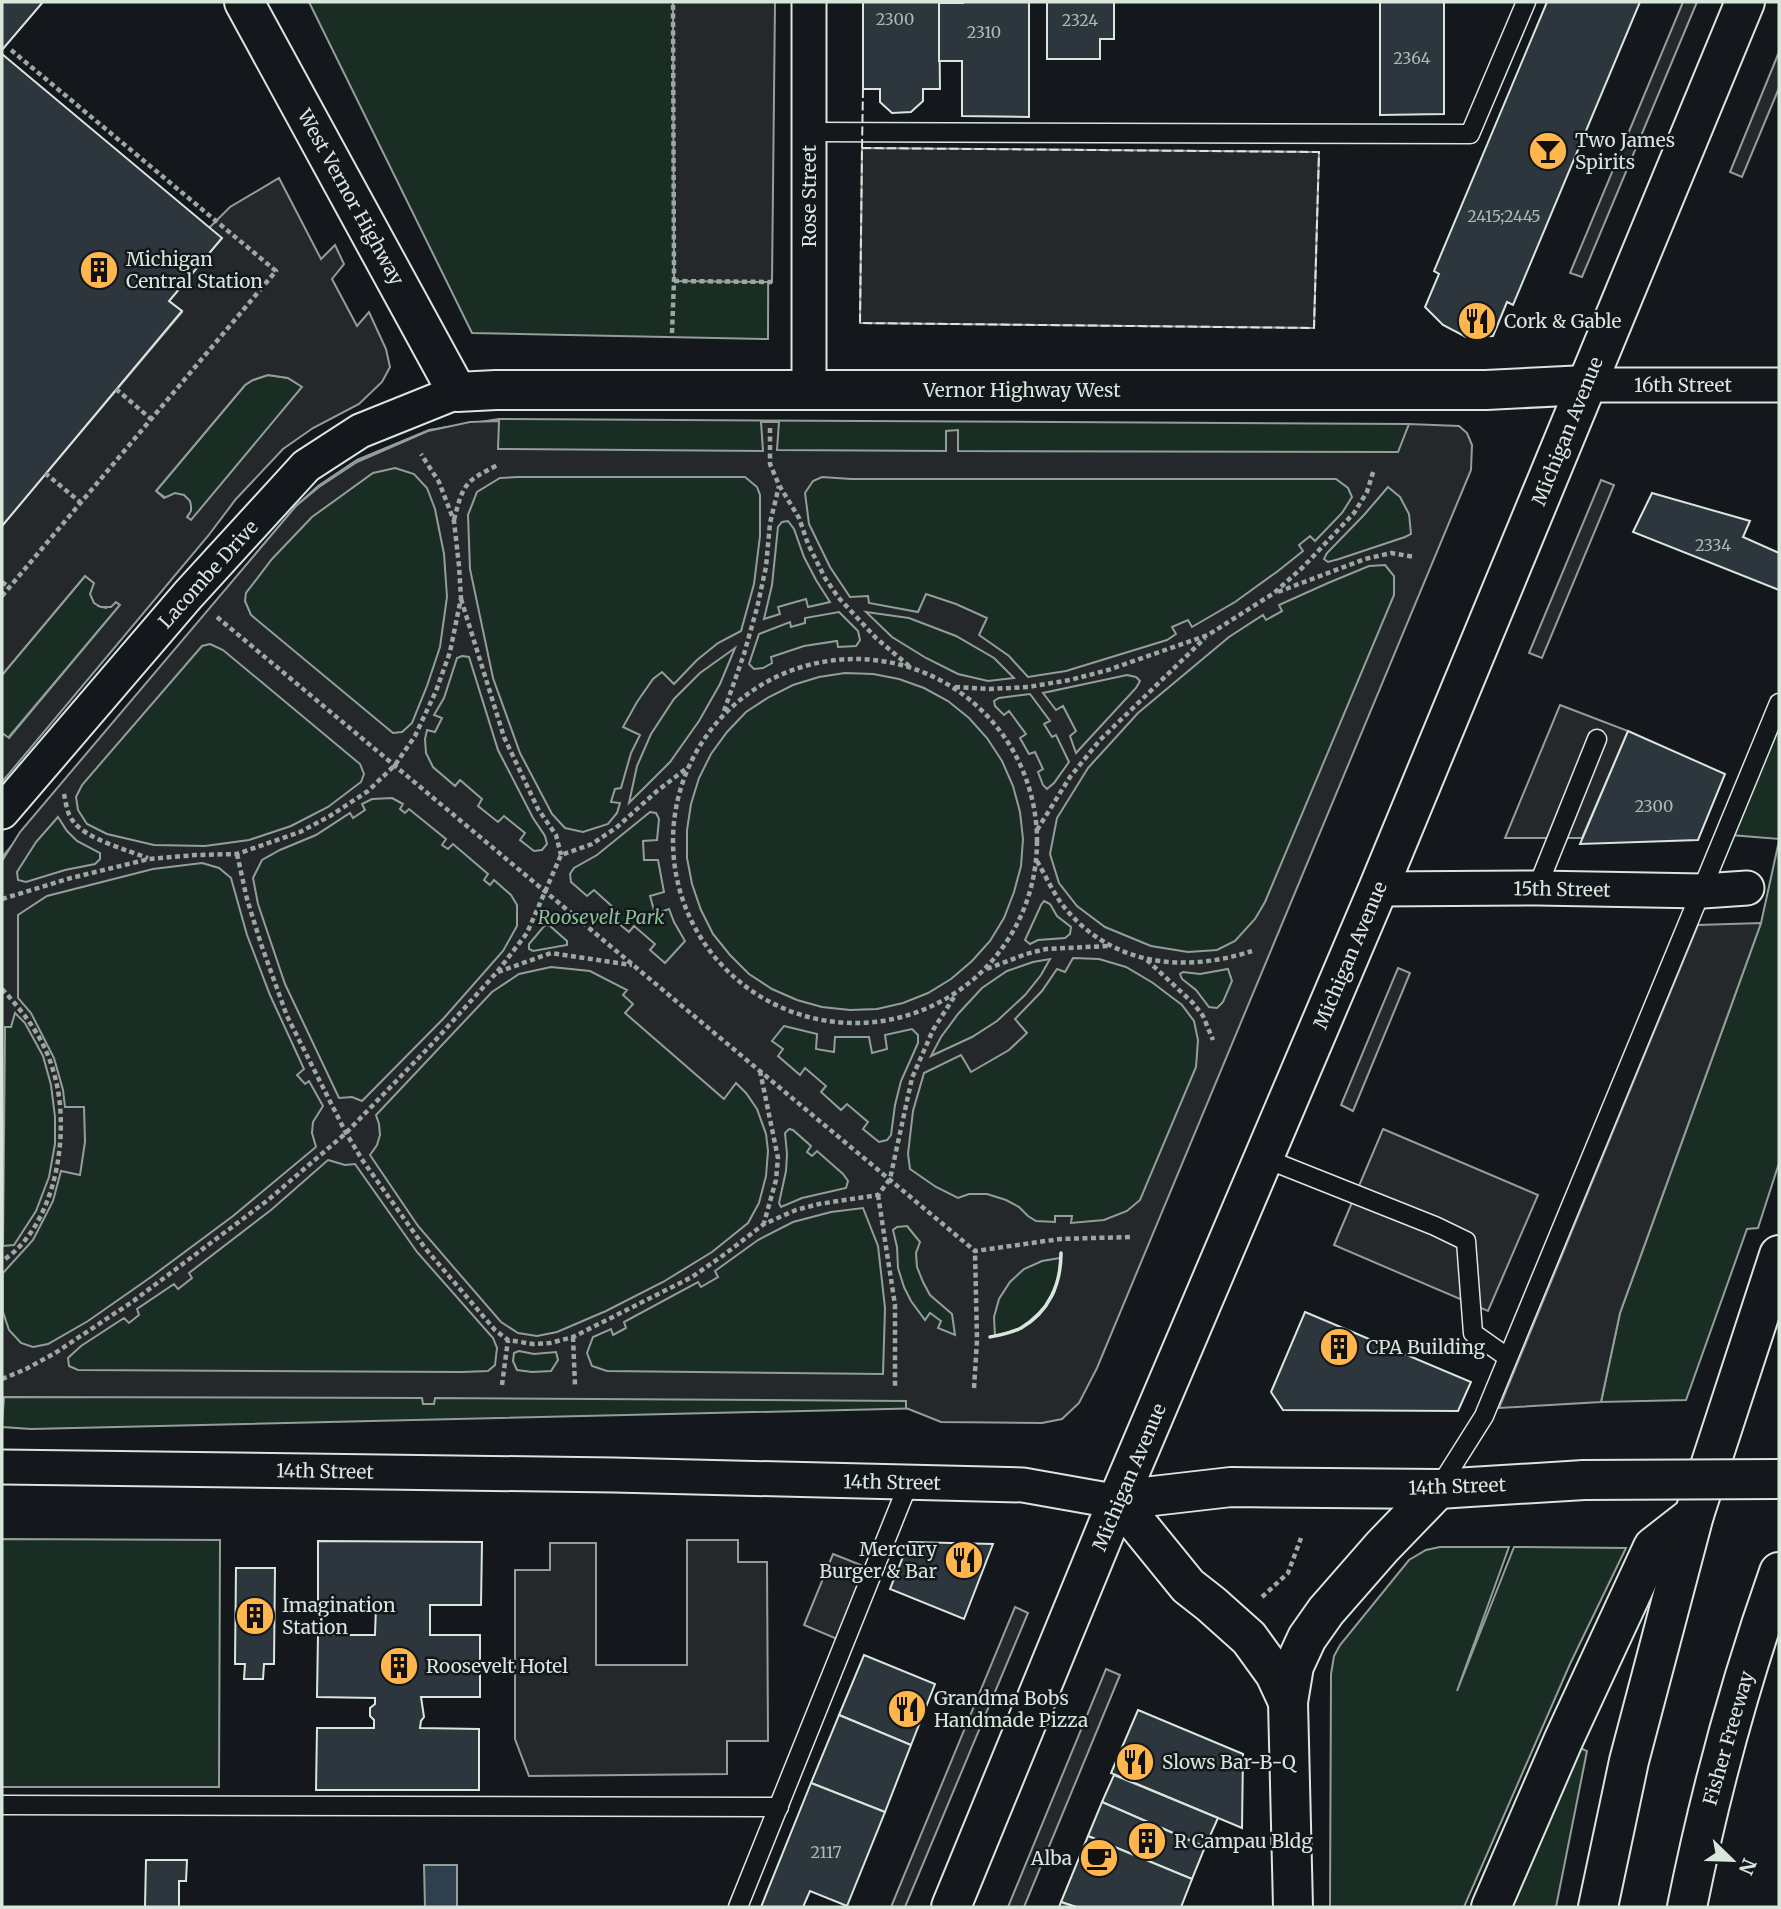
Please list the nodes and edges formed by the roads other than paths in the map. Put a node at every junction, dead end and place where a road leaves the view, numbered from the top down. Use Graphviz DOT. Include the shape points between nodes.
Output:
graph roads {
  1 [pos="243,2"];
  2 [pos="809,2"];
  3 [pos="1526,2"];
  4 [pos="1745,2"];
  5 [pos="809,132"];
  6 [pos="1586,385"];
  7 [pos="1779,385"];
  8 [pos="809,390"];
  9 [pos="457,392"];
  10 [pos="1779,703"];
  11 [pos="1597,739"];
  12 [pos="2,812"];
  13 [pos="1537,888"];
  14 [pos="1747,888"];
  15 [pos="1378,889"];
  16 [pos="1703,891"];
  17 [pos="1264,1158"];
  18 [pos="1779,1255"];
  19 [pos="1507,1357"];
  20 [pos="2,1467"];
  21 [pos="1779,1479"];
  22 [pos="909,1482"];
  23 [pos="1438,1489"];
  24 [pos="1118,1500"];
  25 [pos="1694,1515"];
  26 [pos="1779,1572"];
  27 [pos="1288,1702"];
  28 [pos="2,1805"];
  29 [pos="779,1807"];
  30 [pos="738,1907"];
  31 [pos="951,1907"];
  32 [pos="1293,1907"];
  33 [pos="1491,1907"];
  34 [pos="1598,1907"];
  35 [pos="1687,1907"];
  1 -- 9 [label="main road, West Vernor Highway"];
  2 -- 5 [label="street, Rose Street"];
  3 -- 5 [label="lane" via="1470,134"];
  4 -- 6 [label="main road, Michigan Avenue"];
  5 -- 8 [label="street, Rose Street"];
  6 -- 7 [label="street, 16th Street"];
  6 -- 8 [label="main road, Vernor Highway West" via="1486,390"];
  6 -- 15 [label="main road, Michigan Avenue"];
  8 -- 9 [label="main road, Vernor Highway West"];
  9 -- 12 [label="street, Lacombe Drive" via="360,431 306,466"];
  10 -- 16 [label="lane"];
  11 -- 13 [label="lane"];
  13 -- 15 [label="street, 15th Street"];
  13 -- 16 [label="street, 15th Street"];
  14 -- 16 [label="street, 15th Street"];
  15 -- 17 [label="main road, Michigan Avenue"];
  16 -- 19 [label="lane"];
  17 -- 19 [label="lane" via="1466,1241 1473,1333"];
  17 -- 24 [label="main road, Michigan Avenue"];
  18 -- 25 [label="main road"];
  19 -- 23 [label="lane" via="1484,1416"];
  20 -- 22 [label="street, 14th Street"];
  21 -- 23 [label="main road, 14th Street, bridge" via="1584,1480"];
  22 -- 24 [label="street, 14th Street" via="1023,1485"];
  22 -- 29 [label="lane"];
  23 -- 24 [label="main road, 14th Street" via="1231,1488"];
  23 -- 27 [label="main road" via="1326,1611 1294,1666"];
  24 -- 27 [label="main road" via="1188,1586 1249,1638"];
  24 -- 31 [label="main road, Michigan Avenue"];
  25 -- 33 [label="main road" via="1653,1547"];
  25 -- 34 [label="main road" via="1629,1761"];
  26 -- 35 [label="main road, Fisher Freeway" via="1728,1730"];
  27 -- 32 [label="main road"];
  28 -- 29 [label="lane"];
  29 -- 30 [label="lane"];
}
